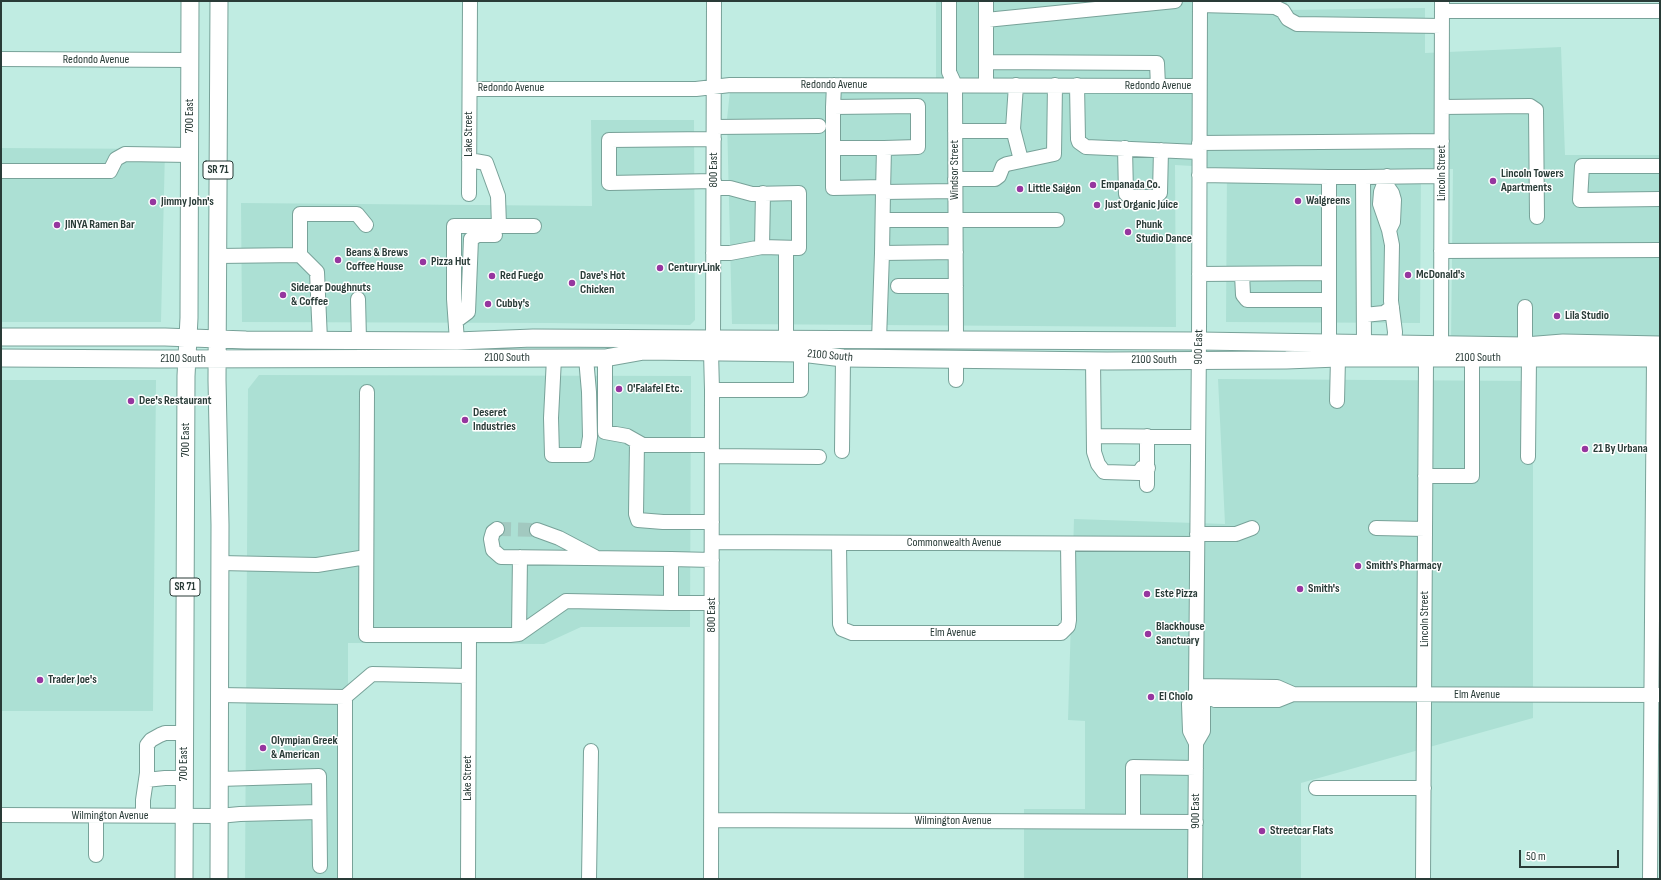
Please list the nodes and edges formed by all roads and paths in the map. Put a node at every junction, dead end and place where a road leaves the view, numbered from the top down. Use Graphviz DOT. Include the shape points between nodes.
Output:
graph roads {
  1 [pos="190,1"];
  2 [pos="219,1"];
  3 [pos="470,1"];
  4 [pos="714,1"];
  5 [pos="949,1"];
  6 [pos="986,1"];
  7 [pos="1175,1"];
  8 [pos="1200,3"];
  9 [pos="1442,6"];
  10 [pos="1660,11"];
  11 [pos="986,20"];
  12 [pos="1442,26"];
  13 [pos="1,59"];
  14 [pos="190,60"];
  15 [pos="986,62"];
  16 [pos="834,85"];
  17 [pos="955,85"];
  18 [pos="986,85"];
  19 [pos="1016,85"];
  20 [pos="1055,85"];
  21 [pos="1077,85"];
  22 [pos="714,86"];
  23 [pos="1158,86"];
  24 [pos="1199,86"];
  25 [pos="470,89"];
  26 [pos="833,107"];
  27 [pos="1442,107"];
  28 [pos="819,126"];
  29 [pos="1013,129"];
  30 [pos="955,131"];
  31 [pos="714,133"];
  32 [pos="1442,142"];
  33 [pos="1199,147"];
  34 [pos="834,148"];
  35 [pos="884,148"];
  36 [pos="1125,148"];
  37 [pos="1161,150"];
  38 [pos="190,155"];
  39 [pos="469,160"];
  40 [pos="1021,160"];
  41 [pos="1660,166"];
  42 [pos="1,171"];
  43 [pos="1199,175"];
  44 [pos="1442,176"];
  45 [pos="1329,177"];
  46 [pos="1362,177"];
  47 [pos="1386,179"];
  48 [pos="714,185"];
  49 [pos="955,185"];
  50 [pos="883,190"];
  51 [pos="469,194"];
  52 [pos="763,194"];
  53 [pos="1660,199"];
  54 [pos="1537,217"];
  55 [pos="883,220"];
  56 [pos="956,220"];
  57 [pos="1057,220"];
  58 [pos="366,225"];
  59 [pos="499,226"];
  60 [pos="762,247"];
  61 [pos="786,248"];
  62 [pos="1660,250"];
  63 [pos="1442,251"];
  64 [pos="956,252"];
  65 [pos="713,253"];
  66 [pos="882,253"];
  67 [pos="300,255"];
  68 [pos="218,256"];
  69 [pos="1329,273"];
  70 [pos="1199,274"];
  71 [pos="1242,274"];
  72 [pos="898,286"];
  73 [pos="956,286"];
  74 [pos="358,299"];
  75 [pos="1329,300"];
  76 [pos="1392,307"];
  77 [pos="1525,307"];
  78 [pos="1364,315"];
  79 [pos="456,321"];
  80 [pos="1,336"];
  81 [pos="188,338"];
  82 [pos="218,339"];
  83 [pos="786,339"];
  84 [pos="320,340"];
  85 [pos="359,340"];
  86 [pos="880,340"];
  87 [pos="457,341"];
  88 [pos="956,341"];
  89 [pos="1071,341"];
  90 [pos="1199,341"];
  91 [pos="1364,344"];
  92 [pos="712,345"];
  93 [pos="1394,345"];
  94 [pos="1441,346"];
  95 [pos="1334,350"];
  96 [pos="1467,352"];
  97 [pos="1527,352"];
  98 [pos="801,353"];
  99 [pos="1658,354"];
  100 [pos="1,358"];
  101 [pos="554,358"];
  102 [pos="586,358"];
  103 [pos="605,358"];
  104 [pos="843,358"];
  105 [pos="1426,358"];
  106 [pos="187,359"];
  107 [pos="217,359"];
  108 [pos="956,360"];
  109 [pos="1093,360"];
  110 [pos="1199,360"];
  111 [pos="956,380"];
  112 [pos="712,390"];
  113 [pos="367,392"];
  114 [pos="1337,401"];
  115 [pos="1094,436"];
  116 [pos="1147,436"];
  117 [pos="1198,437"];
  118 [pos="637,442"];
  119 [pos="712,451"];
  120 [pos="842,451"];
  121 [pos="819,457"];
  122 [pos="1528,457"];
  123 [pos="1145,468"];
  124 [pos="1425,476"];
  125 [pos="1147,484"];
  126 [pos="712,522"];
  127 [pos="1252,528"];
  128 [pos="1376,528"];
  129 [pos="497,529"];
  130 [pos="1425,529"];
  131 [pos="537,530"];
  132 [pos="1197,539"];
  133 [pos="712,542"];
  134 [pos="839,542"];
  135 [pos="1068,544"];
  136 [pos="366,557"];
  137 [pos="520,558"];
  138 [pos="597,558"];
  139 [pos="671,560"];
  140 [pos="712,560"];
  141 [pos="220,563"];
  142 [pos="671,603"];
  143 [pos="712,603"];
  144 [pos="520,634"];
  145 [pos="469,635"];
  146 [pos="468,676"];
  147 [pos="1196,689"];
  148 [pos="1424,694"];
  149 [pos="219,695"];
  150 [pos="1656,695"];
  151 [pos="345,697"];
  152 [pos="185,733"];
  153 [pos="591,750"];
  154 [pos="1196,768"];
  155 [pos="184,778"];
  156 [pos="219,779"];
  157 [pos="146,780"];
  158 [pos="1316,788"];
  159 [pos="1424,788"];
  160 [pos="319,812"];
  161 [pos="1,815"];
  162 [pos="96,816"];
  163 [pos="143,816"];
  164 [pos="184,816"];
  165 [pos="219,816"];
  166 [pos="711,820"];
  167 [pos="1134,822"];
  168 [pos="1196,822"];
  169 [pos="96,855"];
  170 [pos="320,866"];
  171 [pos="184,879"];
  172 [pos="219,879"];
  173 [pos="345,879"];
  174 [pos="468,879"];
  175 [pos="589,879"];
  176 [pos="711,879"];
  177 [pos="1195,879"];
  178 [pos="1423,879"];
  179 [pos="1650,879"];
  1 -- 14 [label="main road, 700 East / SR 71"];
  2 -- 68 [label="main road, SR 71"];
  3 -- 25 [label="street, Lake Street"];
  4 -- 22 [label="street, 800 East"];
  5 -- 17 [label="street, Windsor Street" via="949,72"];
  6 -- 11 [label="street"];
  7 -- 11 [label="street"];
  8 -- 12 [label="street" via="1275,7 1297,24"];
  8 -- 24 [label="street, 900 East"];
  9 -- 10 [label="street"];
  9 -- 12 [label="street, Lincoln Street"];
  11 -- 15 [label="street"];
  12 -- 27 [label="street, Lincoln Street"];
  13 -- 14 [label="street, Redondo Avenue"];
  14 -- 38 [label="main road, 700 East / SR 71"];
  15 -- 18 [label="street"];
  15 -- 23 [label="street" via="1157,63"];
  16 -- 17 [label="street, Redondo Avenue"];
  16 -- 22 [label="street, Redondo Avenue"];
  16 -- 26 [label="street"];
  17 -- 18 [label="street, Redondo Avenue"];
  17 -- 30 [label="street, Windsor Street"];
  18 -- 19 [label="street, Redondo Avenue"];
  19 -- 20 [label="street, Redondo Avenue"];
  19 -- 29 [label="street"];
  20 -- 21 [label="street, Redondo Avenue"];
  20 -- 40 [label="street" via="1054,154"];
  21 -- 23 [label="street, Redondo Avenue"];
  21 -- 36 [label="street" via="1079,142 1086,147"];
  22 -- 25 [label="street, Redondo Avenue" via="696,89"];
  22 -- 31 [label="street, 800 East"];
  23 -- 24 [label="street, Redondo Avenue"];
  24 -- 33 [label="street, 900 East"];
  25 -- 39 [label="street, Lake Street"];
  26 -- 34 [label="street"];
  26 -- 35 [label="street" via="918,106 918,147"];
  27 -- 32 [label="street, Lincoln Street"];
  27 -- 54 [label="street" via="1530,106 1536,110"];
  28 -- 31 [label="street"];
  29 -- 30 [label="street"];
  29 -- 40 [label="street"];
  30 -- 49 [label="street, Windsor Street"];
  31 -- 48 [label="street, 800 East"];
  31 -- 48 [label="street" via="610,140 610,183"];
  32 -- 33 [label="street"];
  32 -- 44 [label="street, Lincoln Street"];
  33 -- 37 [label="street"];
  33 -- 43 [label="street, 900 East"];
  34 -- 35 [label="street"];
  34 -- 50 [label="street" via="833,188"];
  35 -- 50 [label="street"];
  36 -- 37 [label="street"];
  36 -- 37 [label="street" via="1126,194 1130,197 1154,197 1160,193"];
  38 -- 42 [label="street" via="125,154 116,159 110,171"];
  38 -- 81 [label="main road, 700 East / SR 71"];
  39 -- 51 [label="street, Lake Street"];
  39 -- 59 [label="street" via="486,163 498,196"];
  40 -- 49 [label="street" via="1003,166 995,179"];
  41 -- 53 [label="street" via="1582,166 1580,200"];
  43 -- 45 [label="street"];
  43 -- 70 [label="street, 900 East"];
  44 -- 47 [label="street"];
  44 -- 63 [label="street, Lincoln Street"];
  45 -- 46 [label="street"];
  45 -- 69 [label="street"];
  46 -- 47 [label="street"];
  46 -- 78 [label="street"];
  47 -- 76 [label="street" via="1394,200 1393,222 1389,230 1392,245"];
  48 -- 52 [label="street"];
  48 -- 65 [label="street, 800 East"];
  49 -- 50 [label="street"];
  49 -- 56 [label="street, Windsor Street"];
  50 -- 55 [label="street"];
  52 -- 60 [label="street"];
  52 -- 61 [label="street" via="799,193 799,248"];
  55 -- 56 [label="street"];
  55 -- 66 [label="street"];
  56 -- 57 [label="street"];
  56 -- 64 [label="street, Windsor Street"];
  58 -- 67 [label="street" via="357,214 300,214"];
  59 -- 79 [label="street" via="454,226"];
  59 -- 79 [label="street" via="534,230 478,235 471,239 468,312"];
  60 -- 61 [label="street"];
  60 -- 65 [label="street" via="730,253"];
  61 -- 83 [label="street"];
  62 -- 63 [label="street"];
  63 -- 94 [label="street, Lincoln Street"];
  64 -- 66 [label="street"];
  64 -- 73 [label="street, Windsor Street"];
  65 -- 92 [label="street, 800 East"];
  66 -- 86 [label="street"];
  67 -- 68 [label="street"];
  67 -- 84 [label="street" via="317,272"];
  68 -- 82 [label="main road, SR 71"];
  69 -- 71 [label="street"];
  69 -- 75 [label="street"];
  70 -- 71 [label="street"];
  70 -- 90 [label="street, 900 East"];
  71 -- 75 [label="street" via="1243,295 1247,300"];
  72 -- 73 [label="street"];
  73 -- 88 [label="street, Windsor Street"];
  74 -- 85 [label="street"];
  75 -- 95 [label="street"];
  76 -- 78 [label="street" via="1384,313"];
  76 -- 93 [label="street"];
  77 -- 97 [label="street"];
  78 -- 91 [label="street"];
  79 -- 87 [label="street"];
  80 -- 81 [label="main road, 2100 South"];
  81 -- 82 [label="main road, 2100 South"];
  81 -- 106 [label="main road, 700 East / SR 71"];
  82 -- 84 [label="main road, 2100 South"];
  82 -- 107 [label="main road, SR 71"];
  83 -- 86 [label="main road, 2100 South"];
  83 -- 92 [label="main road, 2100 South"];
  84 -- 85 [label="main road, 2100 South"];
  85 -- 87 [label="main road, 2100 South"];
  86 -- 88 [label="main road, 2100 South"];
  87 -- 92 [label="main road, 2100 South" via="533,338"];
  88 -- 89 [label="main road, 2100 South"];
  88 -- 104 [label="main road" via="953,346 944,350 855,349 847,352"];
  89 -- 90 [label="main road, 2100 South"];
  89 -- 108 [label="main road" via="1065,348 1054,350 970,350"];
  90 -- 95 [label="main road, 2100 South"];
  90 -- 110 [label="street, 900 East"];
  91 -- 93 [label="main road, 2100 South"];
  91 -- 95 [label="main road, 2100 South"];
  92 -- 98 [label="main road, 2100 South"];
  92 -- 103 [label="main road, 2100 South"];
  92 -- 112 [label="street, 800 East"];
  93 -- 94 [label="main road, 2100 South"];
  94 -- 96 [label="main road, 2100 South"];
  95 -- 105 [label="main road, 2100 South"];
  95 -- 110 [label="main road, 2100 South" via="1286,360"];
  95 -- 114 [label="street"];
  96 -- 97 [label="main road, 2100 South"];
  96 -- 105 [label="main road, 2100 South"];
  96 -- 124 [label="street" via="1472,476"];
  97 -- 99 [label="main road, 2100 South" via="1608,358"];
  97 -- 99 [label="main road, 2100 South" via="1563,343"];
  97 -- 122 [label="street"];
  98 -- 104 [label="main road, 2100 South"];
  98 -- 112 [label="street" via="801,390"];
  99 -- 150 [label="street"];
  100 -- 106 [label="main road, 2100 South"];
  101 -- 102 [label="main road, 2100 South"];
  101 -- 102 [label="street" via="552,455 586,455 590,437"];
  101 -- 107 [label="main road, 2100 South"];
  102 -- 103 [label="main road, 2100 South"];
  103 -- 118 [label="street" via="605,432 627,436"];
  104 -- 108 [label="main road, 2100 South"];
  104 -- 120 [label="street"];
  105 -- 124 [label="street, Lincoln Street"];
  106 -- 107 [label="main road, 2100 South"];
  106 -- 152 [label="main road, 700 East / SR 71"];
  107 -- 141 [label="main road, SR 71"];
  108 -- 109 [label="main road, 2100 South"];
  108 -- 111 [label="street"];
  109 -- 110 [label="main road, 2100 South"];
  109 -- 115 [label="street"];
  110 -- 117 [label="street, 900 East"];
  112 -- 119 [label="street, 800 East"];
  113 -- 136 [label="street"];
  115 -- 116 [label="street"];
  115 -- 123 [label="street" via="1094,452 1104,472 1139,473"];
  116 -- 117 [label="street"];
  116 -- 123 [label="street"];
  117 -- 132 [label="street, 900 East"];
  118 -- 119 [label="street" via="643,445"];
  118 -- 126 [label="street" via="638,520"];
  119 -- 121 [label="street"];
  119 -- 126 [label="street, 800 East"];
  123 -- 125 [label="street"];
  124 -- 130 [label="street, Lincoln Street"];
  126 -- 133 [label="street, 800 East"];
  127 -- 132 [label="street, Commonwealth Avenue" via="1236,534"];
  128 -- 130 [label="street"];
  129 -- 137 [label="street" via="491,539 493,550 501,557"];
  130 -- 148 [label="street, Lincoln Street"];
  131 -- 138 [label="street" via="559,538"];
  132 -- 135 [label="street, Commonwealth Avenue"];
  132 -- 147 [label="street, 900 East"];
  133 -- 134 [label="street, Commonwealth Avenue"];
  133 -- 140 [label="street, 800 East"];
  134 -- 135 [label="street, Commonwealth Avenue"];
  134 -- 135 [label="street, Elm Avenue" via="840,624 846,632 860,633 1061,633 1068,626 1069,620"];
  136 -- 141 [label="street" via="317,565"];
  136 -- 145 [label="street" via="366,635"];
  137 -- 138 [label="street"];
  137 -- 144 [label="street"];
  138 -- 139 [label="street"];
  139 -- 140 [label="street"];
  139 -- 142 [label="street"];
  140 -- 143 [label="street, 800 East"];
  141 -- 149 [label="main road, SR 71"];
  142 -- 143 [label="street"];
  142 -- 144 [label="street" via="566,601"];
  143 -- 166 [label="street, 800 East"];
  144 -- 145 [label="street"];
  145 -- 146 [label="street, Lake Street"];
  146 -- 151 [label="street" via="372,674"];
  146 -- 174 [label="street, Lake Street"];
  147 -- 148 [label="street, Elm Avenue" via="1277,687 1293,694"];
  147 -- 154 [label="street, 900 East" via="1203,705 1203,731 1196,743"];
  148 -- 150 [label="street, Elm Avenue"];
  148 -- 159 [label="street, Lincoln Street"];
  149 -- 151 [label="street"];
  149 -- 156 [label="main road, SR 71"];
  150 -- 179 [label="street"];
  151 -- 173 [label="street"];
  152 -- 155 [label="main road, 700 East / SR 71"];
  152 -- 157 [label="street" via="165,733 151,740 147,745"];
  153 -- 175 [label="street"];
  154 -- 167 [label="street" via="1133,767"];
  154 -- 168 [label="street, 900 East"];
  155 -- 157 [label="street"];
  155 -- 164 [label="main road, 700 East / SR 71"];
  156 -- 160 [label="street" via="319,776"];
  156 -- 165 [label="main road, SR 71"];
  157 -- 163 [label="street"];
  158 -- 159 [label="street"];
  159 -- 178 [label="street, Lincoln Street"];
  160 -- 165 [label="street, Wilmington Avenue"];
  160 -- 170 [label="street"];
  161 -- 162 [label="street, Wilmington Avenue"];
  162 -- 163 [label="street, Wilmington Avenue"];
  162 -- 169 [label="street"];
  163 -- 164 [label="street, Wilmington Avenue"];
  164 -- 165 [label="street, Wilmington Avenue"];
  164 -- 171 [label="main road, 700 East / SR 71"];
  165 -- 172 [label="main road, SR 71"];
  166 -- 167 [label="street, Wilmington Avenue"];
  166 -- 176 [label="street, 800 East"];
  167 -- 168 [label="street, Wilmington Avenue"];
  168 -- 177 [label="street, 900 East"];
}
